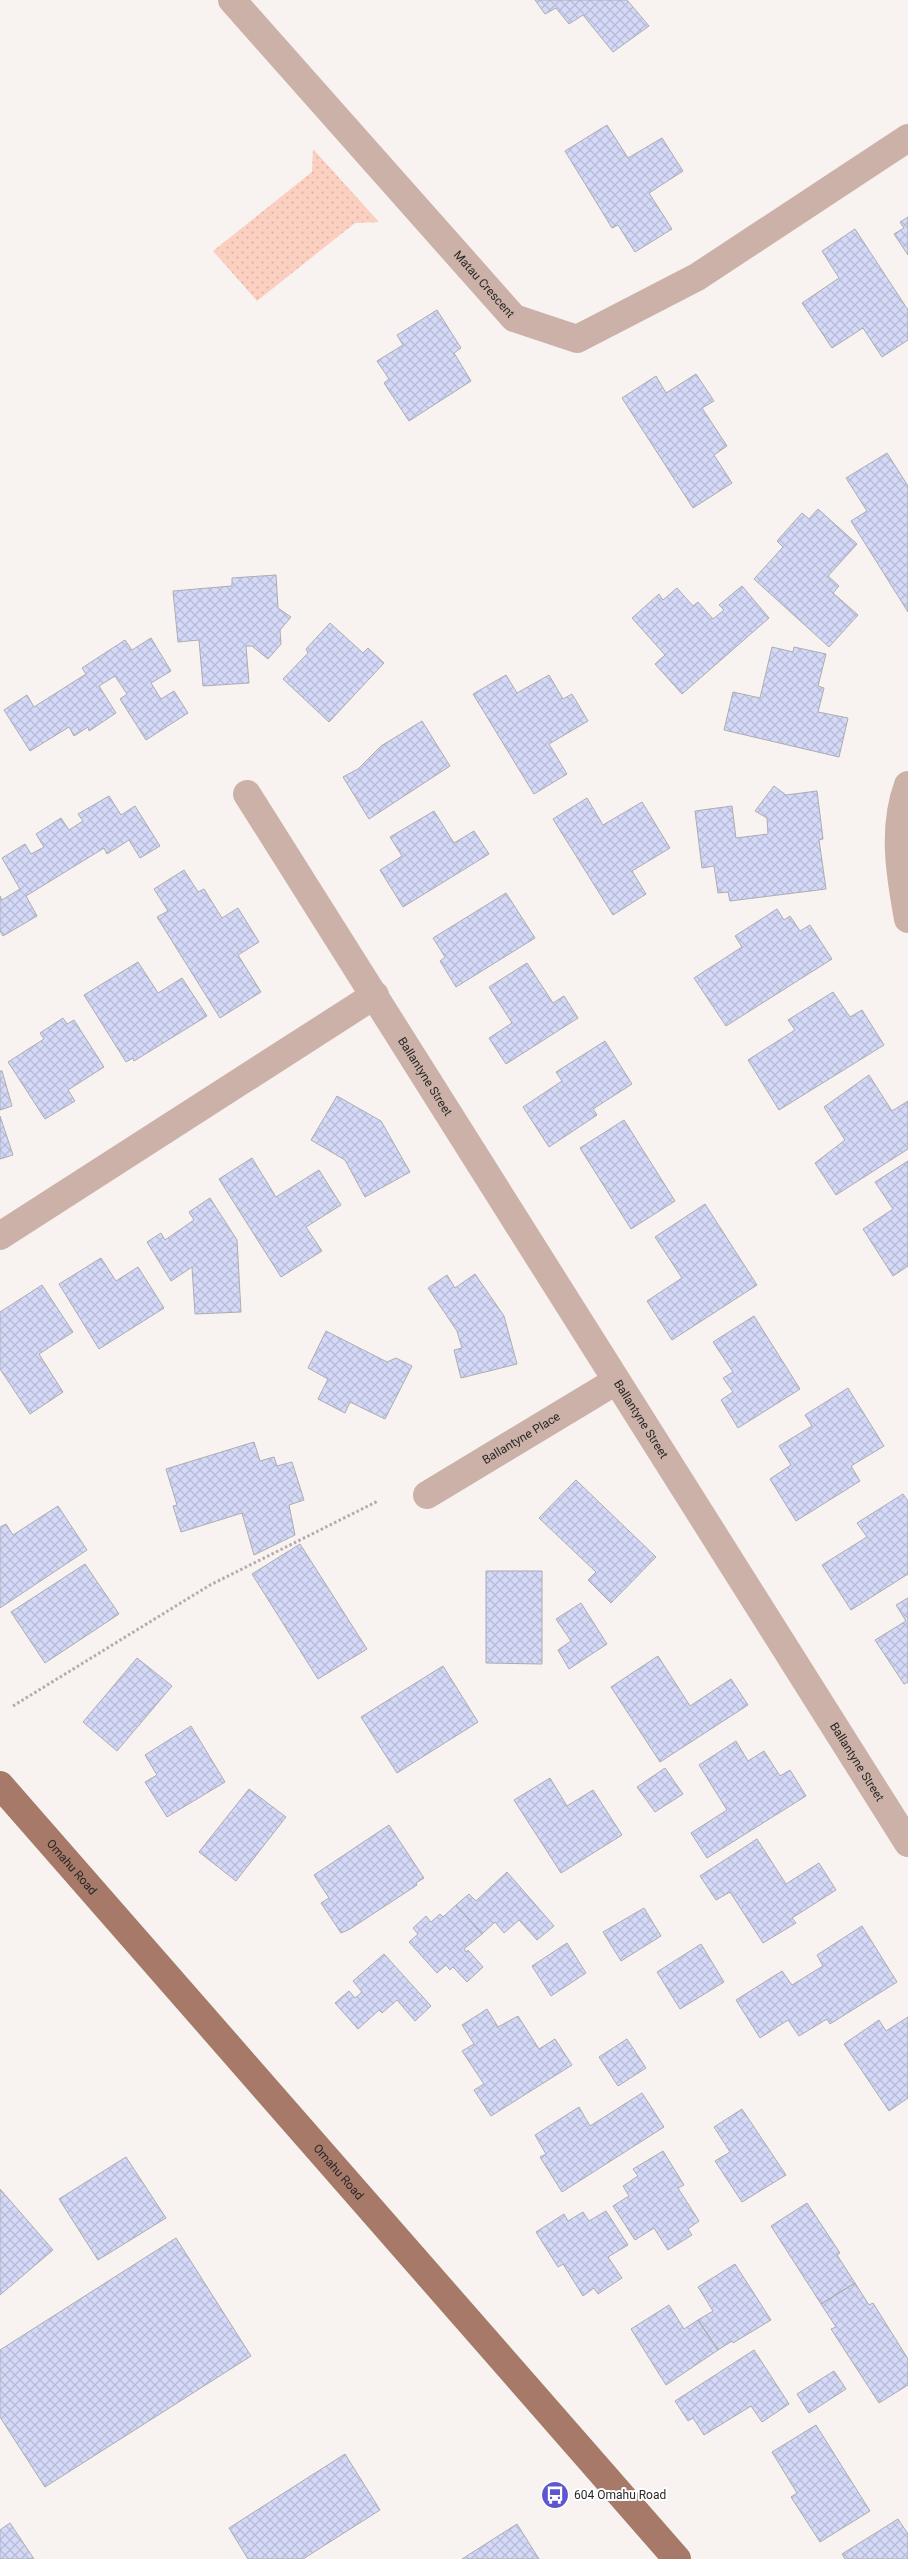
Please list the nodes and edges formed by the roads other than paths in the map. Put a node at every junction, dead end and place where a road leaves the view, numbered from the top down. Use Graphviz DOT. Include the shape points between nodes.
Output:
graph roads {
  1 [pos="232,0"];
  2 [pos="908,138"];
  3 [pos="908,785"];
  4 [pos="247,794"];
  5 [pos="908,919"];
  6 [pos="375,995"];
  7 [pos="0,1236"];
  8 [pos="616,1381"];
  9 [pos="427,1495"];
  10 [pos="0,1785"];
  11 [pos="908,1843"];
  12 [pos="677,2559"];
  1 -- 2 [label="street, Matau Crescent" via="514,318 577,339 697,277"];
  3 -- 5 [label="street" via="898,840"];
  4 -- 6 [label="street, Ballantyne Street"];
  6 -- 7 [label="street"];
  6 -- 8 [label="street, Ballantyne Street"];
  8 -- 9 [label="street, Ballantyne Place"];
  8 -- 11 [label="street, Ballantyne Street"];
  10 -- 12 [label="main road, Omahu Road"];
}
